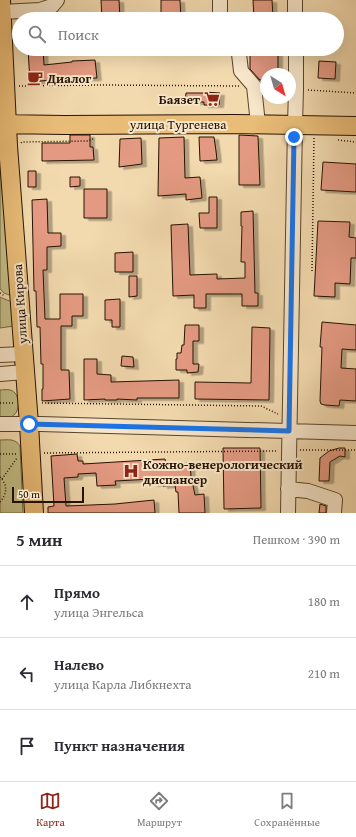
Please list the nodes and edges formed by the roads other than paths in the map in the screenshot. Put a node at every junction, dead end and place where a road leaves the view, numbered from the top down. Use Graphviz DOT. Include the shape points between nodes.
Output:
graph roads {
  1 [pos="58,0"];
  2 [pos="220,0"];
  3 [pos="295,0"];
  4 [pos="1,6"];
  5 [pos="220,12"];
  6 [pos="295,12"];
  7 [pos="239,56"];
  8 [pos="296,56"];
  9 [pos="3,124"];
  10 [pos="258,124"];
  11 [pos="295,125"];
  12 [pos="356,126"];
  13 [pos="0,356"];
  14 [pos="24,363"];
  15 [pos="0,364"];
  16 [pos="0,374"];
  17 [pos="0,424"];
  18 [pos="29,424"];
  19 [pos="289,425"];
  20 [pos="356,433"];
  21 [pos="288,489"];
  22 [pos="34,513"];
  23 [pos="288,513"];
  24 [pos="334,513"];
  1 -- 4 [label="street" via="52,6 40,10"];
  2 -- 5 [label="street"];
  3 -- 6 [label="street"];
  4 -- 9 [label="main road, улица Кирова"];
  7 -- 10 [label="street" via="241,71 254,86"];
  8 -- 11 [label="street"];
  9 -- 10 [label="main road, улица Тургенева"];
  9 -- 14 [label="main road, улица Кирова"];
  10 -- 11 [label="main road, улица Тургенева"];
  11 -- 12 [label="main road, улица Тургенева"];
  11 -- 19 [label="street"];
  13 -- 14 [label="street"];
  14 -- 15 [label="street"];
  14 -- 16 [label="street"];
  14 -- 18 [label="main road, улица Кирова"];
  17 -- 18 [label="street"];
  18 -- 19 [label="street"];
  18 -- 22 [label="main road, улица Кирова"];
  19 -- 20 [label="street"];
  19 -- 21 [label="street"];
  21 -- 23 [label="street"];
  21 -- 24 [label="street" via="308,491 335,500"];
}
